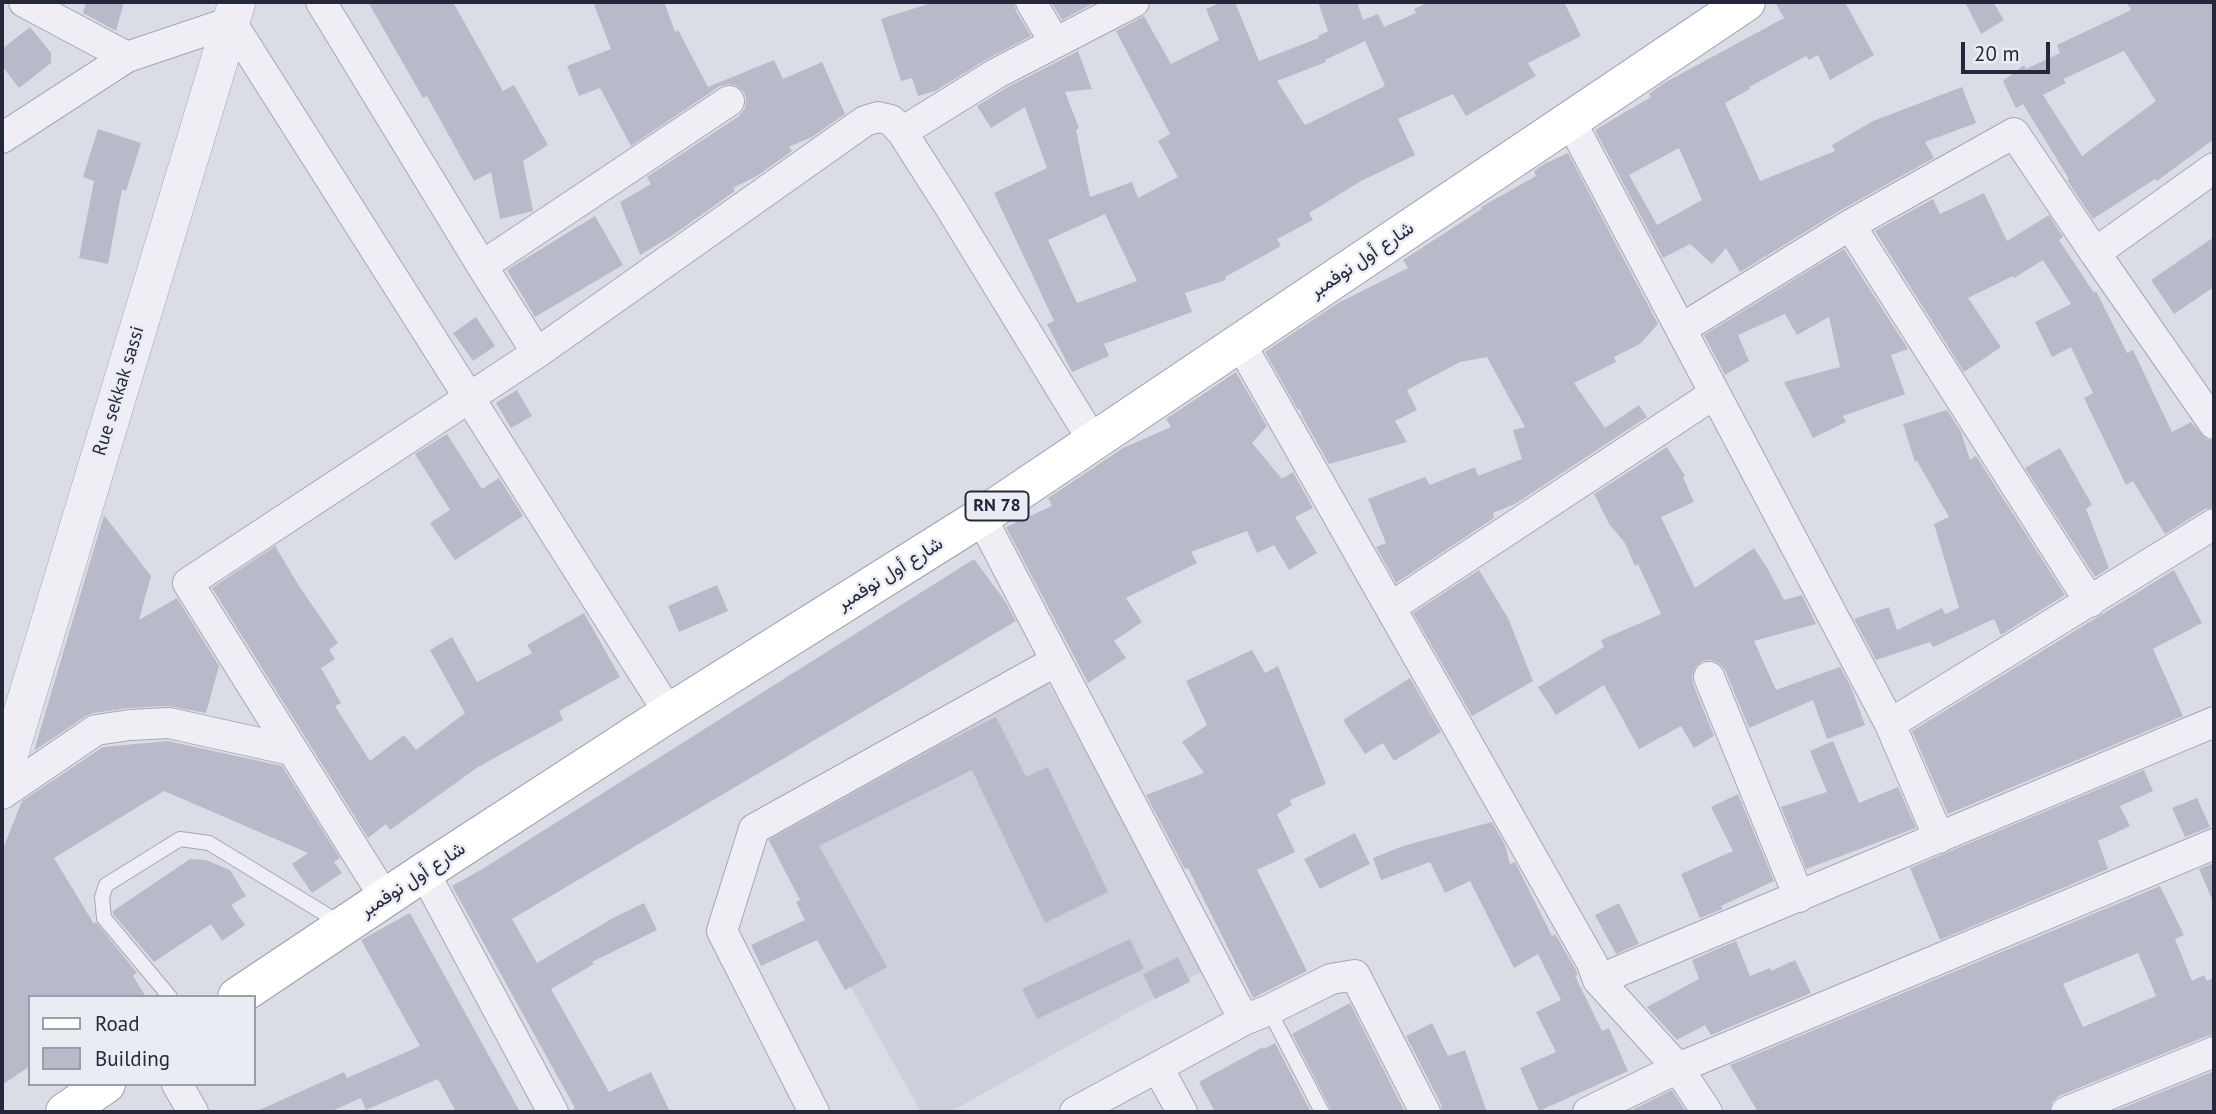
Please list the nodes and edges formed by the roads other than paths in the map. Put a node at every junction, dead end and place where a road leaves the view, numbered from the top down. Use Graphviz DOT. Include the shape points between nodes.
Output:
graph roads {
  1 [pos="24,2"];
  2 [pos="321,2"];
  3 [pos="1031,2"];
  4 [pos="1134,2"];
  5 [pos="1746,2"];
  6 [pos="234,12"];
  7 [pos="1055,43"];
  8 [pos="127,57"];
  9 [pos="729,101"];
  10 [pos="1570,120"];
  11 [pos="902,132"];
  12 [pos="2,138"];
  13 [pos="2214,168"];
  14 [pos="1850,225"];
  15 [pos="2095,253"];
  16 [pos="481,266"];
  17 [pos="1681,329"];
  18 [pos="1240,343"];
  19 [pos="537,353"];
  20 [pos="1714,394"];
  21 [pos="468,399"];
  22 [pos="2214,424"];
  23 [pos="1093,441"];
  24 [pos="981,517"];
  25 [pos="2214,524"];
  26 [pos="2090,602"];
  27 [pos="1391,607"];
  28 [pos="1056,661"];
  29 [pos="1709,677"];
  30 [pos="669,713"];
  31 [pos="2214,722"];
  32 [pos="1891,724"];
  33 [pos="291,750"];
  34 [pos="2,779"];
  35 [pos="2,794"];
  36 [pos="1939,838"];
  37 [pos="2214,844"];
  38 [pos="424,872"];
  39 [pos="1799,897"];
  40 [pos="385,898"];
  41 [pos="344,926"];
  42 [pos="1598,980"];
  43 [pos="168,995"];
  44 [pos="240,995"];
  45 [pos="1256,1015"];
  46 [pos="2214,1052"];
  47 [pos="1158,1068"];
  48 [pos="1678,1068"];
  49 [pos="103,1086"];
  50 [pos="178,1086"];
  51 [pos="65,1112"];
  52 [pos="193,1112"];
  53 [pos="553,1112"];
  54 [pos="814,1112"];
  55 [pos="1075,1112"];
  56 [pos="1182,1112"];
  57 [pos="1322,1112"];
  58 [pos="1425,1112"];
  59 [pos="1588,1112"];
  60 [pos="1707,1112"];
  61 [pos="2066,1112"];
  1 -- 8 [label="street"];
  2 -- 16 [label="street"];
  3 -- 7 [label="street"];
  4 -- 7 [label="street"];
  5 -- 10 [label="main road, شارع أول نوفمبر / RN 78"];
  6 -- 8 [label="street"];
  6 -- 21 [label="street"];
  6 -- 34 [label="street, Rue sekkak sassi"];
  7 -- 11 [label="street"];
  8 -- 12 [label="street"];
  9 -- 16 [label="street"];
  10 -- 17 [label="street"];
  10 -- 18 [label="main road, شارع أول نوفمبر / RN 78"];
  11 -- 19 [label="street" via="891,120 865,121"];
  11 -- 23 [label="street"];
  13 -- 15 [label="street"];
  14 -- 15 [label="street" via="2014,133"];
  14 -- 17 [label="street"];
  14 -- 26 [label="street"];
  15 -- 22 [label="street"];
  16 -- 19 [label="street"];
  17 -- 20 [label="street"];
  18 -- 23 [label="main road, شارع أول نوفمبر / RN 78"];
  18 -- 27 [label="street"];
  19 -- 21 [label="street"];
  20 -- 27 [label="street"];
  20 -- 32 [label="street"];
  21 -- 30 [label="street"];
  21 -- 33 [label="street" via="188,583"];
  23 -- 24 [label="main road, شارع أول نوفمبر / RN 78"];
  24 -- 28 [label="street"];
  24 -- 30 [label="main road, شارع أول نوفمبر / RN 78"];
  25 -- 26 [label="street"];
  26 -- 32 [label="street"];
  27 -- 42 [label="street"];
  28 -- 45 [label="street"];
  28 -- 54 [label="street" via="754,829 722,931"];
  29 -- 39 [label="street"];
  30 -- 38 [label="main road, شارع أول نوفمبر / RN 78"];
  31 -- 36 [label="street"];
  32 -- 36 [label="street"];
  33 -- 35 [label="street" via="169,723 118,726 96,730"];
  33 -- 40 [label="street"];
  36 -- 39 [label="street"];
  37 -- 48 [label="street"];
  38 -- 40 [label="main road, شارع أول نوفمبر / RN 78"];
  38 -- 53 [label="street"];
  39 -- 42 [label="street"];
  40 -- 41 [label="main road, شارع أول نوفمبر / RN 78"];
  41 -- 43 [label="lane" via="209,843 180,839 106,885 102,897 104,918"];
  41 -- 44 [label="main road, شارع أول نوفمبر / RN 78"];
  42 -- 48 [label="street"];
  45 -- 47 [label="street"];
  45 -- 57 [label="lane"];
  45 -- 58 [label="street" via="1331,979 1355,975"];
  46 -- 61 [label="street"];
  47 -- 55 [label="street"];
  47 -- 56 [label="street"];
  48 -- 59 [label="street"];
  48 -- 60 [label="street"];
  49 -- 51 [label="main road"];
  50 -- 52 [label="street"];
}
